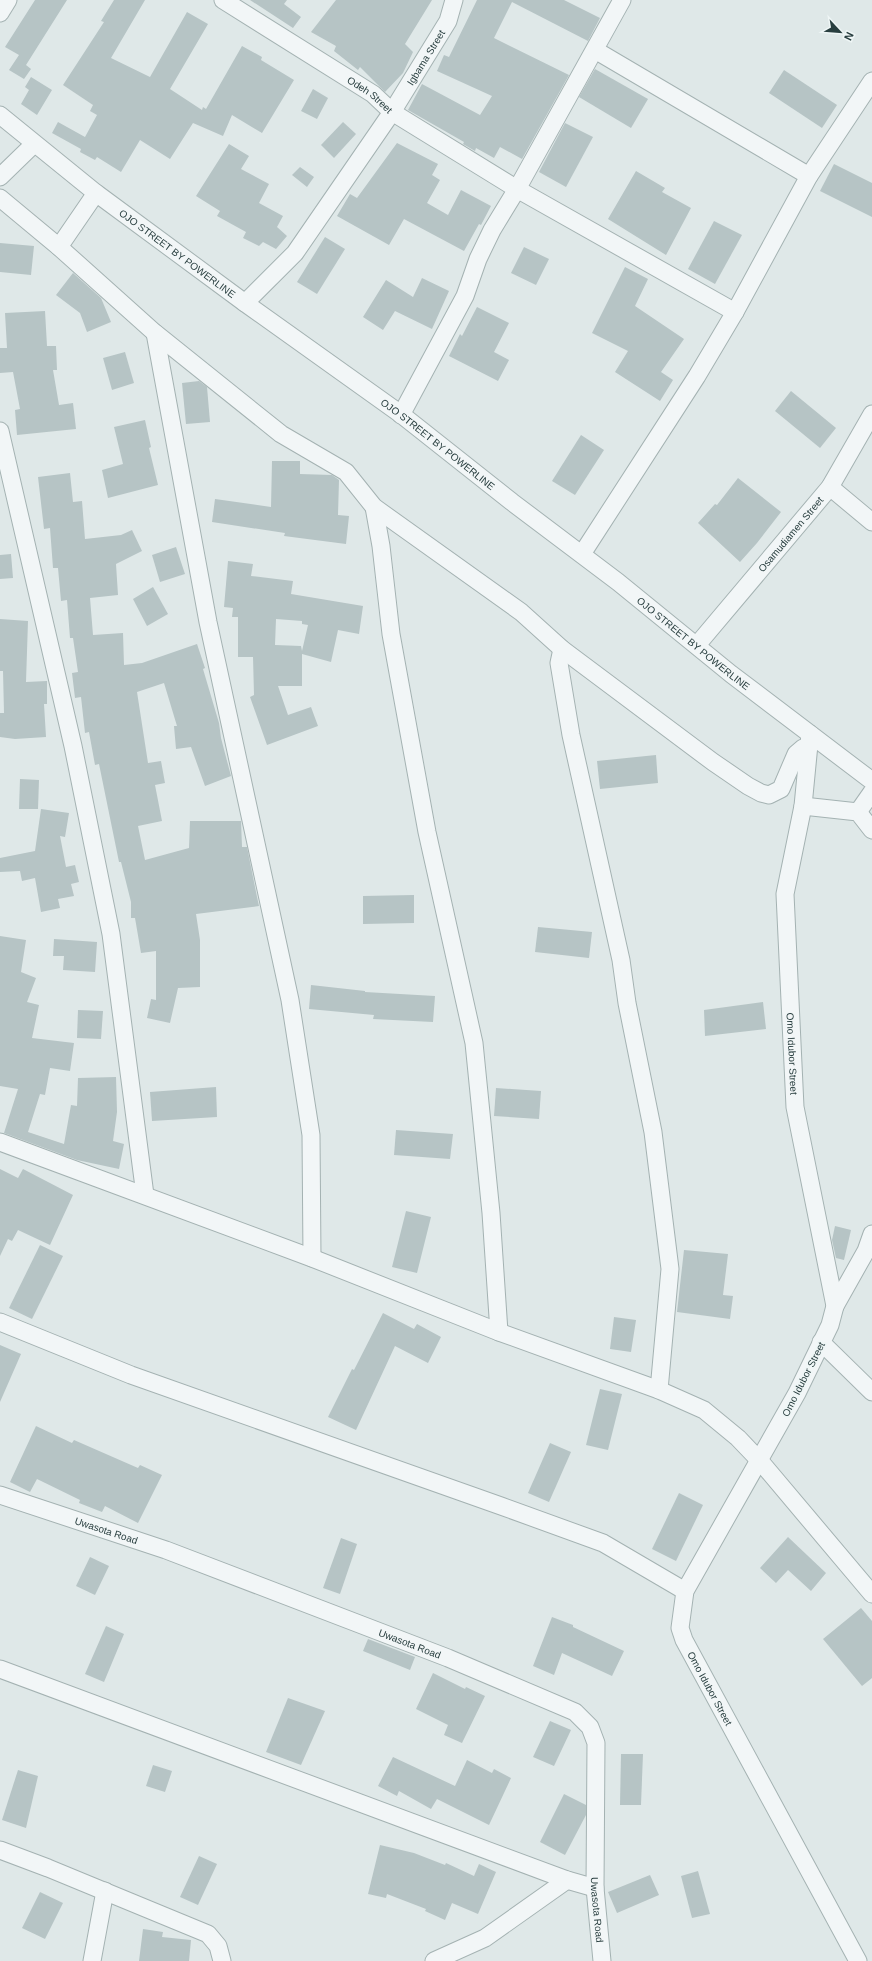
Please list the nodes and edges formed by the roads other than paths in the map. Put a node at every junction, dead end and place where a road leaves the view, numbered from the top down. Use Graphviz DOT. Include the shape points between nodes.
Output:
graph roads {
  1 [pos="8,0"];
  2 [pos="223,0"];
  3 [pos="454,0"];
  4 [pos="622,0"];
  5 [pos="0,13"];
  6 [pos="595,50"];
  7 [pos="872,81"];
  8 [pos="392,112"];
  9 [pos="0,115"];
  10 [pos="34,144"];
  11 [pos="809,176"];
  12 [pos="0,177"];
  13 [pos="517,189"];
  14 [pos="96,193"];
  15 [pos="0,198"];
  16 [pos="59,247"];
  17 [pos="245,303"];
  18 [pos="735,312"];
  19 [pos="155,333"];
  20 [pos="872,414"];
  21 [pos="401,415"];
  22 [pos="0,431"];
  23 [pos="830,487"];
  24 [pos="374,507"];
  25 [pos="872,522"];
  26 [pos="582,554"];
  27 [pos="696,645"];
  28 [pos="562,649"];
  29 [pos="809,741"];
  30 [pos="872,781"];
  31 [pos="872,792"];
  32 [pos="804,806"];
  33 [pos="858,812"];
  34 [pos="872,830"];
  35 [pos="0,1142"];
  36 [pos="145,1196"];
  37 [pos="872,1234"];
  38 [pos="869,1250"];
  39 [pos="312,1258"];
  40 [pos="834,1306"];
  41 [pos="0,1322"];
  42 [pos="499,1332"];
  43 [pos="821,1342"];
  44 [pos="659,1390"];
  45 [pos="872,1392"];
  46 [pos="760,1461"];
  47 [pos="0,1495"];
  48 [pos="685,1591"];
  49 [pos="872,1594"];
  50 [pos="0,1669"];
  51 [pos="0,1850"];
  52 [pos="567,1880"];
  53 [pos="595,1888"];
  54 [pos="105,1891"];
  55 [pos="92,1961"];
  56 [pos="222,1961"];
  57 [pos="434,1961"];
  58 [pos="602,1961"];
  59 [pos="858,1961"];
  1 -- 5 [label="street"];
  2 -- 8 [label="street, Odeh Street" via="373,94"];
  3 -- 8 [label="street, Igbama Street" via="448,21"];
  4 -- 6 [label="street"];
  6 -- 11 [label="street"];
  6 -- 13 [label="street"];
  7 -- 11 [label="street"];
  8 -- 13 [label="street, Odeh Street"];
  8 -- 17 [label="street, Igbama Street" via="295,253"];
  9 -- 10 [label="street, OJO STREET BY POWERLINE"];
  10 -- 12 [label="street"];
  10 -- 14 [label="street, OJO STREET BY POWERLINE"];
  11 -- 18 [label="street"];
  13 -- 18 [label="street, Odeh Street"];
  13 -- 21 [label="street" via="492,230 465,296"];
  14 -- 16 [label="street"];
  14 -- 17 [label="street, OJO STREET BY POWERLINE"];
  15 -- 16 [label="street"];
  16 -- 19 [label="street"];
  17 -- 21 [label="street, OJO STREET BY POWERLINE"];
  18 -- 26 [label="street"];
  19 -- 24 [label="street" via="281,434 346,472"];
  19 -- 39 [label="street" via="208,622 290,1000 311,1135"];
  20 -- 23 [label="street, Osamudiamen Street"];
  21 -- 26 [label="street, OJO STREET BY POWERLINE"];
  22 -- 36 [label="street" via="73,746 111,934"];
  23 -- 25 [label="street"];
  23 -- 27 [label="street, Osamudiamen Street"];
  24 -- 28 [label="street" via="521,612"];
  24 -- 42 [label="street" via="391,634 427,832 474,1043 491,1213"];
  26 -- 27 [label="street, OJO STREET BY POWERLINE"];
  27 -- 29 [label="street, OJO STREET BY POWERLINE"];
  28 -- 29 [label="street" via="713,762 761,793 769,795 781,789 796,754"];
  28 -- 44 [label="street" via="559,663 571,735 621,960 653,1132 670,1269"];
  29 -- 30 [label="street, OJO STREET BY POWERLINE"];
  29 -- 32 [label="street, Omo Idubor Street"];
  31 -- 33 [label="street"];
  32 -- 33 [label="street"];
  32 -- 40 [label="street, Omo Idubor Street" via="785,894 795,1107"];
  33 -- 34 [label="street"];
  35 -- 36 [label="street"];
  36 -- 39 [label="street"];
  37 -- 38 [label="street"];
  38 -- 40 [label="street"];
  39 -- 42 [label="street"];
  40 -- 43 [label="street, Omo Idubor Street" via="830,1325"];
  41 -- 48 [label="street" via="131,1375 603,1543"];
  42 -- 44 [label="street"];
  43 -- 45 [label="street"];
  43 -- 46 [label="street, Omo Idubor Street"];
  44 -- 46 [label="street" via="704,1410 738,1438"];
  46 -- 48 [label="street, Omo Idubor Street"];
  46 -- 49 [label="street"];
  47 -- 53 [label="street, Uwasota Road" via="173,1553 448,1658 575,1712 590,1727 596,1743"];
  48 -- 59 [label="street, Omo Idubor Street" via="680,1628 684,1640"];
  50 -- 52 [label="street"];
  51 -- 54 [label="street"];
  52 -- 53 [label="street"];
  52 -- 57 [label="street" via="485,1938"];
  53 -- 58 [label="street, Uwasota Road"];
  54 -- 55 [label="street"];
  54 -- 56 [label="street" via="208,1934 218,1946"];
}
